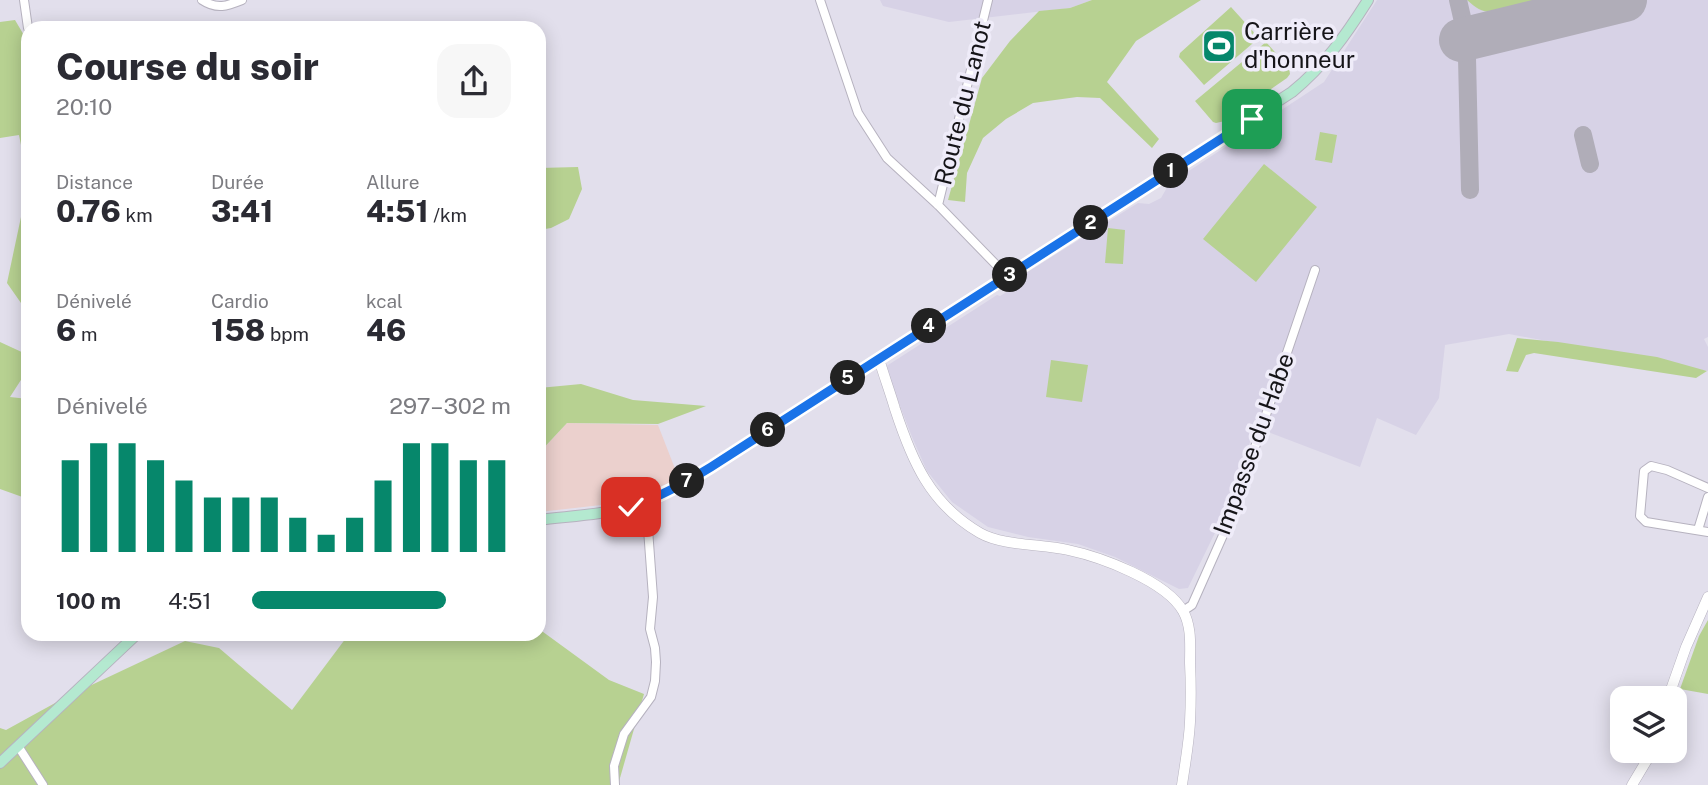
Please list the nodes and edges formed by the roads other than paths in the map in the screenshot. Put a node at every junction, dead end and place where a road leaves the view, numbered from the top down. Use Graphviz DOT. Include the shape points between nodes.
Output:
graph roads {
  1 [pos="24,0"];
  2 [pos="202,0"];
  3 [pos="242,0"];
  4 [pos="820,0"];
  5 [pos="988,0"];
  6 [pos="1368,0"];
  7 [pos="27,21"];
  8 [pos="938,205"];
  9 [pos="1315,270"];
  10 [pos="1008,277"];
  11 [pos="879,359"];
  12 [pos="1708,488"];
  13 [pos="1708,497"];
  14 [pos="646,502"];
  15 [pos="546,519"];
  16 [pos="1698,530"];
  17 [pos="1708,532"];
  18 [pos="1708,597"];
  19 [pos="1183,611"];
  20 [pos="130,641"];
  21 [pos="1672,686"];
  22 [pos="18,746"];
  23 [pos="0,763"];
  24 [pos="1645,763"];
  25 [pos="43,785"];
  26 [pos="615,785"];
  27 [pos="1182,785"];
  28 [pos="1632,785"];
  1 -- 7 [label="street"];
  2 -- 3 [label="street" via="217,7"];
  4 -- 8 [label="street, Route du Lanot" via="859,113 887,158"];
  5 -- 8 [label="street, Route du Lanot"];
  6 -- 10 [label="main road" via="1331,55 1292,92"];
  8 -- 10 [label="street, Route du Lanot"];
  9 -- 19 [label="street, Impasse du Habe" via="1232,515 1192,605"];
  10 -- 11 [label="main road"];
  11 -- 14 [label="main road" via="701,473"];
  11 -- 19 [label="street" via="913,458 948,508 982,534 1110,562 1166,594"];
  12 -- 16 [label="street" via="1667,470 1651,466 1644,471 1640,516 1646,522"];
  13 -- 16 [label="street"];
  14 -- 15 [label="main road"];
  14 -- 26 [label="street" via="655,681 650,697 624,734 614,766"];
  16 -- 17 [label="street"];
  18 -- 21 [label="street"];
  19 -- 27 [label="street" via="1190,637 1191,700"];
  20 -- 22 [label="main road"];
  22 -- 23 [label="main road"];
  22 -- 25 [label="street"];
  24 -- 28 [label="street"];
}
